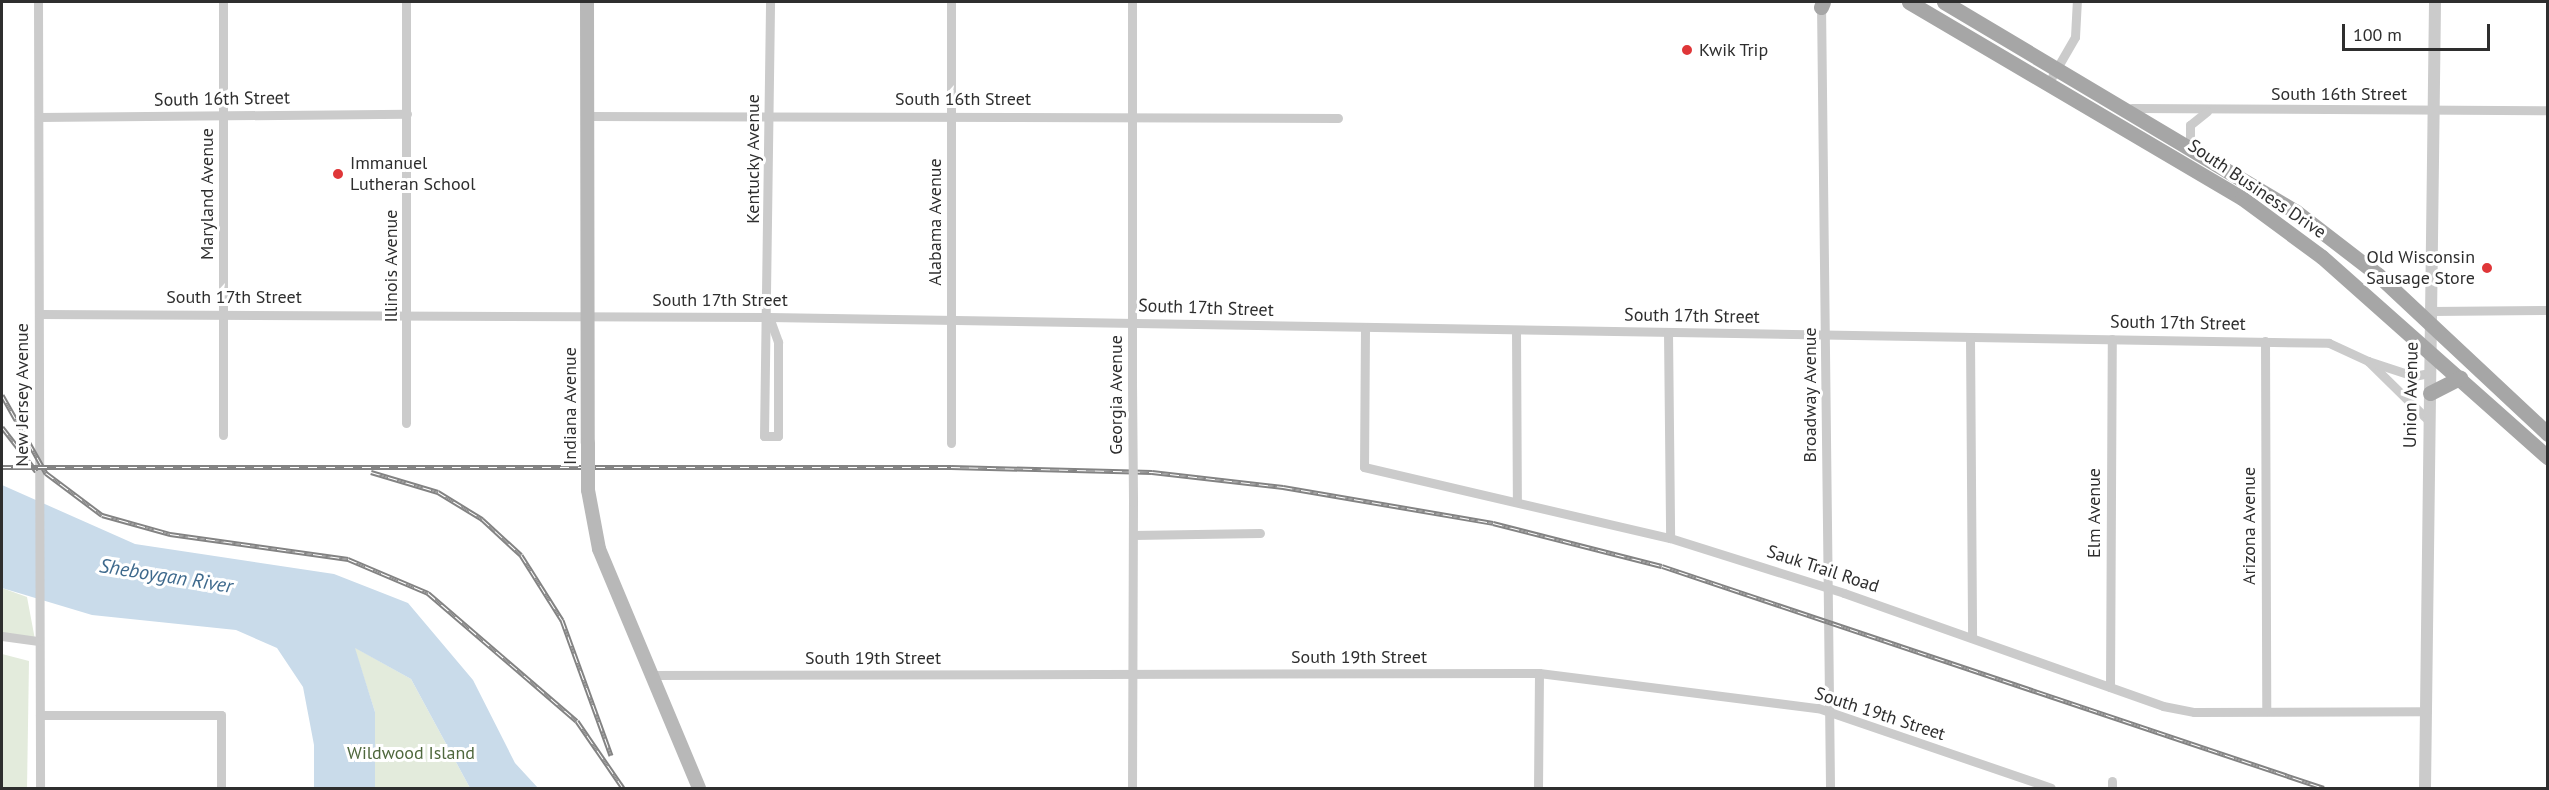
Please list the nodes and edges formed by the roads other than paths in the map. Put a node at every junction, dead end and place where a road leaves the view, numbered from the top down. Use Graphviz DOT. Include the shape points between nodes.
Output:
graph roads {
  1 [pos="38,2"];
  2 [pos="223,2"];
  3 [pos="406,2"];
  4 [pos="587,2"];
  5 [pos="770,2"];
  6 [pos="951,2"];
  7 [pos="1132,2"];
  8 [pos="1909,2"];
  9 [pos="1944,2"];
  10 [pos="2077,2"];
  11 [pos="2435,2"];
  12 [pos="1822,3"];
  13 [pos="2059,66"];
  14 [pos="2049,82"];
  15 [pos="2132,108"];
  16 [pos="2547,110"];
  17 [pos="2207,111"];
  18 [pos="2433,111"];
  19 [pos="223,114"];
  20 [pos="407,114"];
  21 [pos="951,115"];
  22 [pos="1132,115"];
  23 [pos="588,116"];
  24 [pos="770,116"];
  25 [pos="39,117"];
  26 [pos="1338,118"];
  27 [pos="2190,144"];
  28 [pos="2431,310"];
  29 [pos="2547,310"];
  30 [pos="408,313"];
  31 [pos="39,314"];
  32 [pos="224,314"];
  33 [pos="588,316"];
  34 [pos="769,317"];
  35 [pos="951,319"];
  36 [pos="1132,322"];
  37 [pos="1365,328"];
  38 [pos="2430,328"];
  39 [pos="1516,330"];
  40 [pos="1668,332"];
  41 [pos="1825,334"];
  42 [pos="1970,337"];
  43 [pos="2112,339"];
  44 [pos="2265,341"];
  45 [pos="2430,352"];
  46 [pos="2368,361"];
  47 [pos="2430,373"];
  48 [pos="2460,378"];
  49 [pos="2430,393"];
  50 [pos="2429,421"];
  51 [pos="406,423"];
  52 [pos="2547,434"];
  53 [pos="223,435"];
  54 [pos="951,443"];
  55 [pos="2547,458"];
  56 [pos="1517,499"];
  57 [pos="1260,533"];
  58 [pos="1133,535"];
  59 [pos="1670,538"];
  60 [pos="1827,587"];
  61 [pos="2,636"];
  62 [pos="1972,636"];
  63 [pos="39,640"];
  64 [pos="1132,673"];
  65 [pos="1539,673"];
  66 [pos="651,675"];
  67 [pos="2110,687"];
  68 [pos="1829,711"];
  69 [pos="2266,711"];
  70 [pos="2427,711"];
  71 [pos="39,716"];
  72 [pos="40,789"];
  73 [pos="221,789"];
  74 [pos="699,789"];
  75 [pos="1132,789"];
  76 [pos="1538,789"];
  77 [pos="1830,789"];
  78 [pos="2051,789"];
  79 [pos="2425,789"];
  1 -- 25 [label="street, New Jersey Avenue"];
  2 -- 19 [label="street, Maryland Avenue"];
  3 -- 20 [label="street, Illinois Avenue"];
  4 -- 23 [label="main road, Indiana Avenue"];
  5 -- 24 [label="street, Kentucky Avenue"];
  6 -- 21 [label="street, Alabama Avenue"];
  7 -- 22 [label="street, Georgia Avenue"];
  8 -- 14 [label="main road, South Business Drive"];
  9 -- 13 [label="main road, South Business Drive"];
  10 -- 13 [label="street" via="2076,36"];
  11 -- 18 [label="street, Union Avenue"];
  12 -- 41 [label="street, Broadway Avenue"];
  13 -- 14 [label="street"];
  13 -- 15 [label="main road, South Business Drive"];
  14 -- 45 [label="main road, South Business Drive" via="2242,198 2322,257"];
  15 -- 17 [label="street, South 16th Street"];
  15 -- 27 [label="main road, South Business Drive"];
  16 -- 18 [label="street, South 16th Street"];
  17 -- 18 [label="street, South 16th Street"];
  17 -- 27 [label="street" via="2190,125"];
  18 -- 28 [label="street, Union Avenue"];
  19 -- 20 [label="street, South 16th Street"];
  19 -- 25 [label="street, South 16th Street"];
  19 -- 32 [label="street, Maryland Avenue"];
  20 -- 30 [label="street, Illinois Avenue"];
  21 -- 22 [label="street, South 16th Street"];
  21 -- 24 [label="street, South 16th Street"];
  21 -- 35 [label="street, Alabama Avenue"];
  22 -- 26 [label="street, South 16th Street"];
  22 -- 36 [label="street, Georgia Avenue"];
  23 -- 24 [label="street, South 16th Street"];
  23 -- 33 [label="main road, Indiana Avenue"];
  24 -- 34 [label="street, Kentucky Avenue"];
  25 -- 31 [label="street, New Jersey Avenue"];
  27 -- 38 [label="main road, South Business Drive" via="2332,238"];
  28 -- 29 [label="street"];
  28 -- 38 [label="street, Union Avenue"];
  30 -- 32 [label="street, South 17th Street"];
  30 -- 33 [label="street, South 17th Street"];
  30 -- 51 [label="street, Illinois Avenue"];
  31 -- 32 [label="street, South 17th Street"];
  31 -- 63 [label="street, New Jersey Avenue"];
  32 -- 53 [label="street, Maryland Avenue"];
  33 -- 34 [label="street, South 17th Street"];
  33 -- 66 [label="main road, Indiana Avenue, bridge" via="588,490 599,549"];
  34 -- 34 [label="street, Kentucky Avenue" via="763,344 764,436 778,436 778,342"];
  34 -- 35 [label="street, South 17th Street"];
  35 -- 36 [label="street, South 17th Street"];
  35 -- 54 [label="street, Alabama Avenue"];
  36 -- 37 [label="street, South 17th Street"];
  36 -- 58 [label="street, Georgia Avenue, bridge"];
  37 -- 39 [label="street, South 17th Street"];
  37 -- 56 [label="street, Sauk Trail Road" via="1364,467"];
  38 -- 45 [label="street, Union Avenue"];
  38 -- 52 [label="main road, South Business Drive"];
  39 -- 40 [label="street, South 17th Street"];
  39 -- 56 [label="street"];
  40 -- 41 [label="street, South 17th Street"];
  40 -- 59 [label="street"];
  41 -- 42 [label="street, South 17th Street"];
  41 -- 60 [label="street, Broadway Avenue"];
  42 -- 43 [label="street, South 17th Street"];
  42 -- 62 [label="street"];
  43 -- 44 [label="street, South 17th Street"];
  43 -- 67 [label="street, Elm Avenue"];
  44 -- 46 [label="street, South 17th Street" via="2335,343"];
  44 -- 69 [label="street, Arizona Avenue"];
  45 -- 47 [label="street, Union Avenue"];
  45 -- 48 [label="main road, South Business Drive"];
  46 -- 47 [label="street, South 17th Street" via="2414,376"];
  46 -- 50 [label="street, South 17th Street"];
  47 -- 49 [label="street, Union Avenue"];
  48 -- 49 [label="main road"];
  48 -- 55 [label="main road, South Business Drive"];
  49 -- 50 [label="street, Union Avenue"];
  50 -- 70 [label="street, Union Avenue"];
  56 -- 59 [label="street, Sauk Trail Road"];
  57 -- 58 [label="street"];
  58 -- 64 [label="street, Georgia Avenue"];
  59 -- 60 [label="street, Sauk Trail Road"];
  60 -- 62 [label="street, Sauk Trail Road"];
  60 -- 68 [label="street, Broadway Avenue"];
  61 -- 63 [label="street"];
  62 -- 67 [label="street, Sauk Trail Road"];
  63 -- 71 [label="street, New Jersey Avenue"];
  64 -- 65 [label="street, South 19th Street"];
  64 -- 66 [label="street, South 19th Street"];
  64 -- 75 [label="street, Georgia Avenue"];
  65 -- 68 [label="street, South 19th Street"];
  65 -- 76 [label="street"];
  66 -- 74 [label="main road, Indiana Avenue"];
  67 -- 69 [label="street, Sauk Trail Road" via="2184,711"];
  68 -- 77 [label="street, Broadway Avenue"];
  68 -- 78 [label="street, South 19th Street"];
  69 -- 70 [label="street"];
  70 -- 79 [label="street, Union Avenue"];
  71 -- 72 [label="street, New Jersey Avenue"];
  71 -- 73 [label="street" via="220,715"];
}
